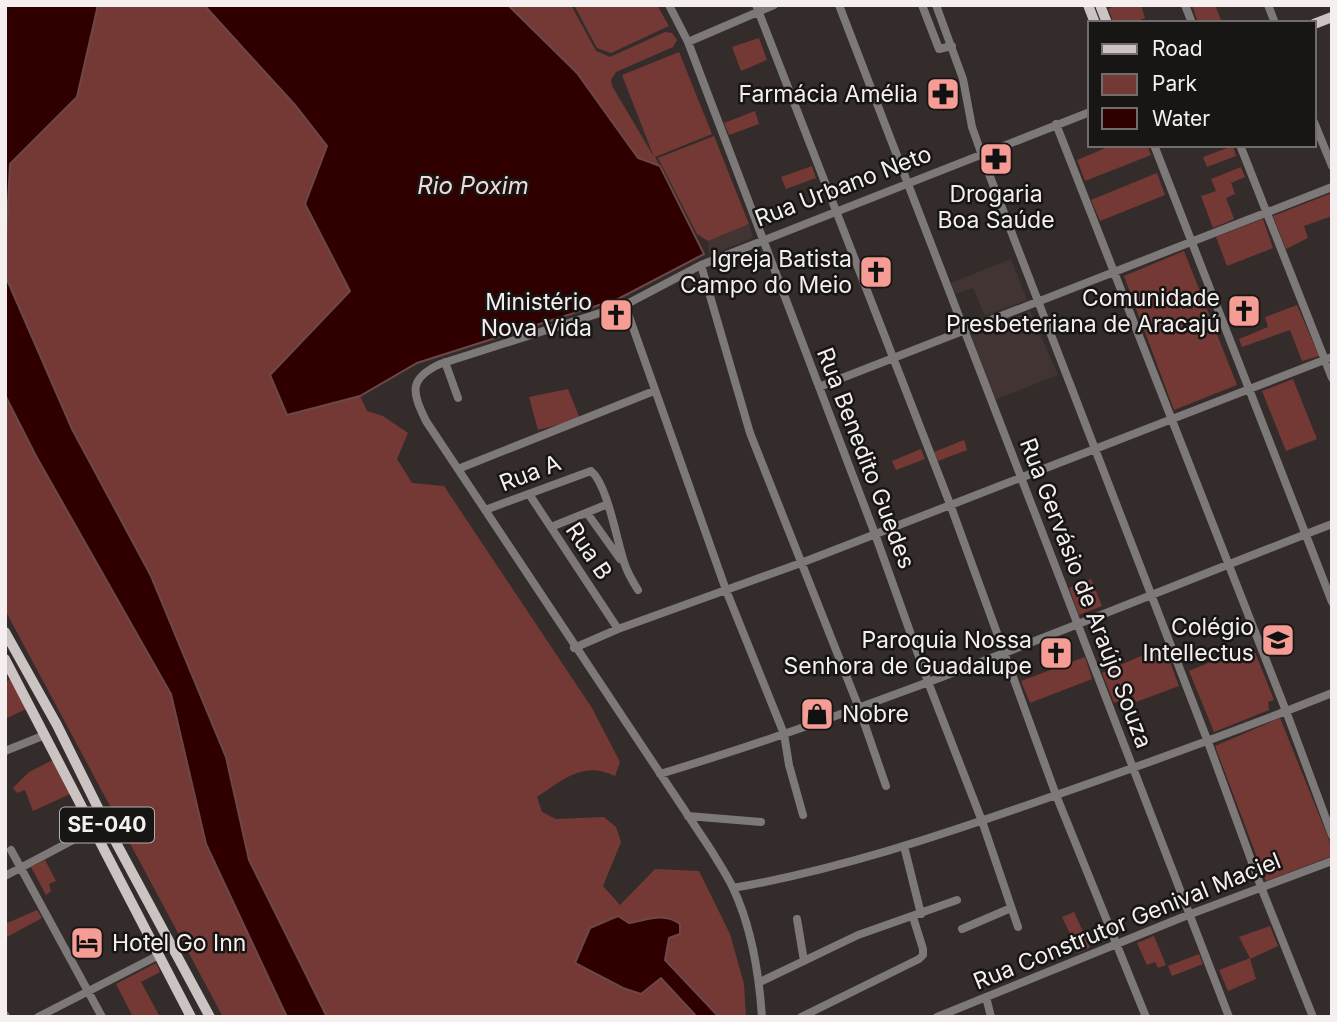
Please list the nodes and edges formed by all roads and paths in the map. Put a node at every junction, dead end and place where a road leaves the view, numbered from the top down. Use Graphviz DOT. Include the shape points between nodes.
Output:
graph roads {
  1 [pos="669,5"];
  2 [pos="774,5"];
  3 [pos="839,5"];
  4 [pos="922,5"];
  5 [pos="936,5"];
  6 [pos="758,8"];
  7 [pos="688,42"];
  8 [pos="952,46"];
  9 [pos="1088,113"];
  10 [pos="1056,124"];
  11 [pos="1316,127"];
  12 [pos="1155,147"];
  13 [pos="1241,147"];
  14 [pos="982,155"];
  15 [pos="1332,166"];
  16 [pos="908,184"];
  17 [pos="1332,187"];
  18 [pos="835,211"];
  19 [pos="1266,211"];
  20 [pos="763,240"];
  21 [pos="1191,241"];
  22 [pos="701,265"];
  23 [pos="1113,272"];
  24 [pos="1038,303"];
  25 [pos="625,305"];
  26 [pos="965,331"];
  27 [pos="892,358"];
  28 [pos="1328,359"];
  29 [pos="446,362"];
  30 [pos="1332,378"];
  31 [pos="820,387"];
  32 [pos="1248,389"];
  33 [pos="654,391"];
  34 [pos="458,398"];
  35 [pos="1171,420"];
  36 [pos="1094,450"];
  37 [pos="458,469"];
  38 [pos="1019,477"];
  39 [pos="529,494"];
  40 [pos="608,504"];
  41 [pos="950,504"];
  42 [pos="485,510"];
  43 [pos="587,513"];
  44 [pos="1332,523"];
  45 [pos="551,527"];
  46 [pos="875,534"];
  47 [pos="1304,534"];
  48 [pos="801,563"];
  49 [pos="1227,564"];
  50 [pos="625,566"];
  51 [pos="638,590"];
  52 [pos="726,590"];
  53 [pos="1150,596"];
  54 [pos="1332,603"];
  55 [pos="1078,624"];
  56 [pos="618,629"];
  57 [pos="5,632"];
  58 [pos="574,648"];
  59 [pos="1005,651"];
  60 [pos="5,659"];
  61 [pos="928,682"];
  62 [pos="1332,693"];
  63 [pos="859,708"];
  64 [pos="1286,711"];
  65 [pos="785,734"];
  66 [pos="45,735"];
  67 [pos="1208,742"];
  68 [pos="5,751"];
  69 [pos="1134,769"];
  70 [pos="660,774"];
  71 [pos="886,786"];
  72 [pos="1056,795"];
  73 [pos="803,815"];
  74 [pos="688,816"];
  75 [pos="982,821"];
  76 [pos="761,822"];
  77 [pos="94,829"];
  78 [pos="1332,835"];
  79 [pos="904,846"];
  80 [pos="11,850"];
  81 [pos="1332,861"];
  82 [pos="21,868"];
  83 [pos="5,876"];
  84 [pos="1261,887"];
  85 [pos="733,888"];
  86 [pos="957,900"];
  87 [pos="1011,908"];
  88 [pos="1188,915"];
  89 [pos="917,916"];
  90 [pos="797,919"];
  91 [pos="1018,927"];
  92 [pos="962,929"];
  93 [pos="1118,945"];
  94 [pos="159,955"];
  95 [pos="804,961"];
  96 [pos="760,982"];
  97 [pos="88,991"];
  98 [pos="986,997"];
  99 [pos="814,1014"];
  100 [pos="38,1017"];
  101 [pos="102,1017"];
  102 [pos="191,1017"];
  103 [pos="210,1017"];
  104 [pos="762,1017"];
  105 [pos="801,1017"];
  106 [pos="937,1017"];
  107 [pos="991,1017"];
  108 [pos="1146,1017"];
  109 [pos="1229,1017"];
  110 [pos="1313,1017"];
  1 -- 7 [label="street, Rua Benedito Guedes"];
  2 -- 6 [label="street"];
  3 -- 16 [label="street, Rua Gervásio de Araújo Souza"];
  4 -- 8 [label="street" via="939,49"];
  5 -- 8 [label="street"];
  6 -- 7 [label="street"];
  6 -- 18 [label="street"];
  7 -- 20 [label="street, Rua Benedito Guedes"];
  8 -- 14 [label="street"];
  9 -- 10 [label="street, Rua Urbano Neto"];
  10 -- 14 [label="street, Rua Urbano Neto"];
  10 -- 23 [label="street"];
  11 -- 15 [label="street"];
  12 -- 21 [label="street"];
  13 -- 19 [label="street"];
  14 -- 16 [label="street, Rua Urbano Neto"];
  14 -- 24 [label="street"];
  16 -- 18 [label="street, Rua Urbano Neto"];
  16 -- 26 [label="street, Rua Gervásio de Araújo Souza"];
  17 -- 19 [label="street"];
  18 -- 20 [label="street, Rua Urbano Neto"];
  18 -- 27 [label="street"];
  19 -- 21 [label="street"];
  19 -- 28 [label="street"];
  20 -- 22 [label="street, Rua Urbano Neto"];
  20 -- 31 [label="street, Rua Benedito Guedes"];
  21 -- 23 [label="street"];
  21 -- 32 [label="street"];
  22 -- 25 [label="street, Rua Urbano Neto"];
  22 -- 48 [label="street" via="750,433"];
  23 -- 24 [label="street"];
  23 -- 35 [label="street"];
  24 -- 26 [label="street"];
  24 -- 36 [label="street"];
  25 -- 29 [label="street, Rua Urbano Neto"];
  25 -- 33 [label="street"];
  26 -- 27 [label="street"];
  26 -- 38 [label="street, Rua Gervásio de Araújo Souza"];
  27 -- 31 [label="street"];
  27 -- 41 [label="street"];
  28 -- 30 [label="street"];
  28 -- 32 [label="street"];
  29 -- 34 [label="street"];
  29 -- 37 [label="street, Rua Urbano Neto" via="425,371 414,389 426,421"];
  31 -- 46 [label="street, Rua Benedito Guedes"];
  32 -- 35 [label="street"];
  32 -- 47 [label="street"];
  33 -- 37 [label="street"];
  33 -- 52 [label="street"];
  35 -- 36 [label="street"];
  35 -- 49 [label="street"];
  36 -- 38 [label="street"];
  36 -- 53 [label="street"];
  37 -- 42 [label="street"];
  38 -- 41 [label="street"];
  38 -- 55 [label="street, Rua Gervásio de Araújo Souza"];
  39 -- 40 [label="street, Rua A" via="595,473"];
  39 -- 42 [label="street, Rua A"];
  39 -- 45 [label="street, Rua B"];
  40 -- 43 [label="street"];
  40 -- 50 [label="street"];
  41 -- 46 [label="street"];
  41 -- 59 [label="street"];
  42 -- 58 [label="street"];
  43 -- 45 [label="street"];
  43 -- 50 [label="street"];
  44 -- 47 [label="street"];
  45 -- 56 [label="street, Rua B"];
  46 -- 48 [label="street"];
  46 -- 61 [label="street, Rua Benedito Guedes"];
  47 -- 49 [label="street"];
  47 -- 54 [label="street"];
  48 -- 52 [label="street"];
  48 -- 63 [label="street"];
  49 -- 53 [label="street"];
  49 -- 64 [label="street"];
  50 -- 51 [label="street"];
  52 -- 56 [label="street"];
  52 -- 65 [label="street"];
  53 -- 55 [label="street"];
  53 -- 67 [label="street"];
  55 -- 59 [label="street"];
  55 -- 69 [label="street, Rua Gervásio de Araújo Souza"];
  56 -- 58 [label="street"];
  57 -- 103 [label="main road, SE-040"];
  58 -- 70 [label="street"];
  59 -- 61 [label="street"];
  59 -- 72 [label="street"];
  60 -- 66 [label="main road, SE-040"];
  61 -- 63 [label="street"];
  61 -- 75 [label="street, Rua Benedito Guedes"];
  62 -- 64 [label="street"];
  63 -- 65 [label="street"];
  63 -- 71 [label="street"];
  64 -- 67 [label="street"];
  64 -- 78 [label="street"];
  65 -- 70 [label="street"];
  65 -- 73 [label="street"];
  66 -- 68 [label="street"];
  66 -- 77 [label="main road, SE-040"];
  67 -- 69 [label="street"];
  67 -- 84 [label="street"];
  69 -- 72 [label="street"];
  69 -- 88 [label="street, Rua Gervásio de Araújo Souza"];
  70 -- 74 [label="street"];
  72 -- 75 [label="street"];
  72 -- 93 [label="street"];
  74 -- 76 [label="street"];
  74 -- 85 [label="street"];
  75 -- 79 [label="street"];
  75 -- 87 [label="street, Rua Benedito Guedes"];
  77 -- 82 [label="street"];
  77 -- 94 [label="main road, SE-040"];
  79 -- 85 [label="street"];
  79 -- 89 [label="street"];
  80 -- 82 [label="street"];
  81 -- 84 [label="street, Rua Construtor Genival Maciel"];
  82 -- 83 [label="street"];
  82 -- 97 [label="street"];
  84 -- 88 [label="street, Rua Construtor Genival Maciel"];
  84 -- 110 [label="street"];
  85 -- 96 [label="street"];
  86 -- 89 [label="street"];
  87 -- 91 [label="street, Rua Benedito Guedes"];
  87 -- 92 [label="street"];
  88 -- 93 [label="street, Rua Construtor Genival Maciel"];
  88 -- 109 [label="street, Rua Gervásio de Araújo Souza"];
  89 -- 95 [label="street" via="858,935"];
  89 -- 99 [label="street" via="923,955"];
  90 -- 95 [label="street"];
  93 -- 98 [label="street, Rua Construtor Genival Maciel"];
  93 -- 108 [label="street"];
  94 -- 97 [label="street"];
  94 -- 102 [label="main road, SE-040"];
  95 -- 96 [label="street"];
  96 -- 104 [label="street"];
  97 -- 100 [label="street"];
  97 -- 101 [label="street"];
  98 -- 106 [label="street, Rua Construtor Genival Maciel"];
  98 -- 107 [label="street"];
  99 -- 105 [label="street"];
}
